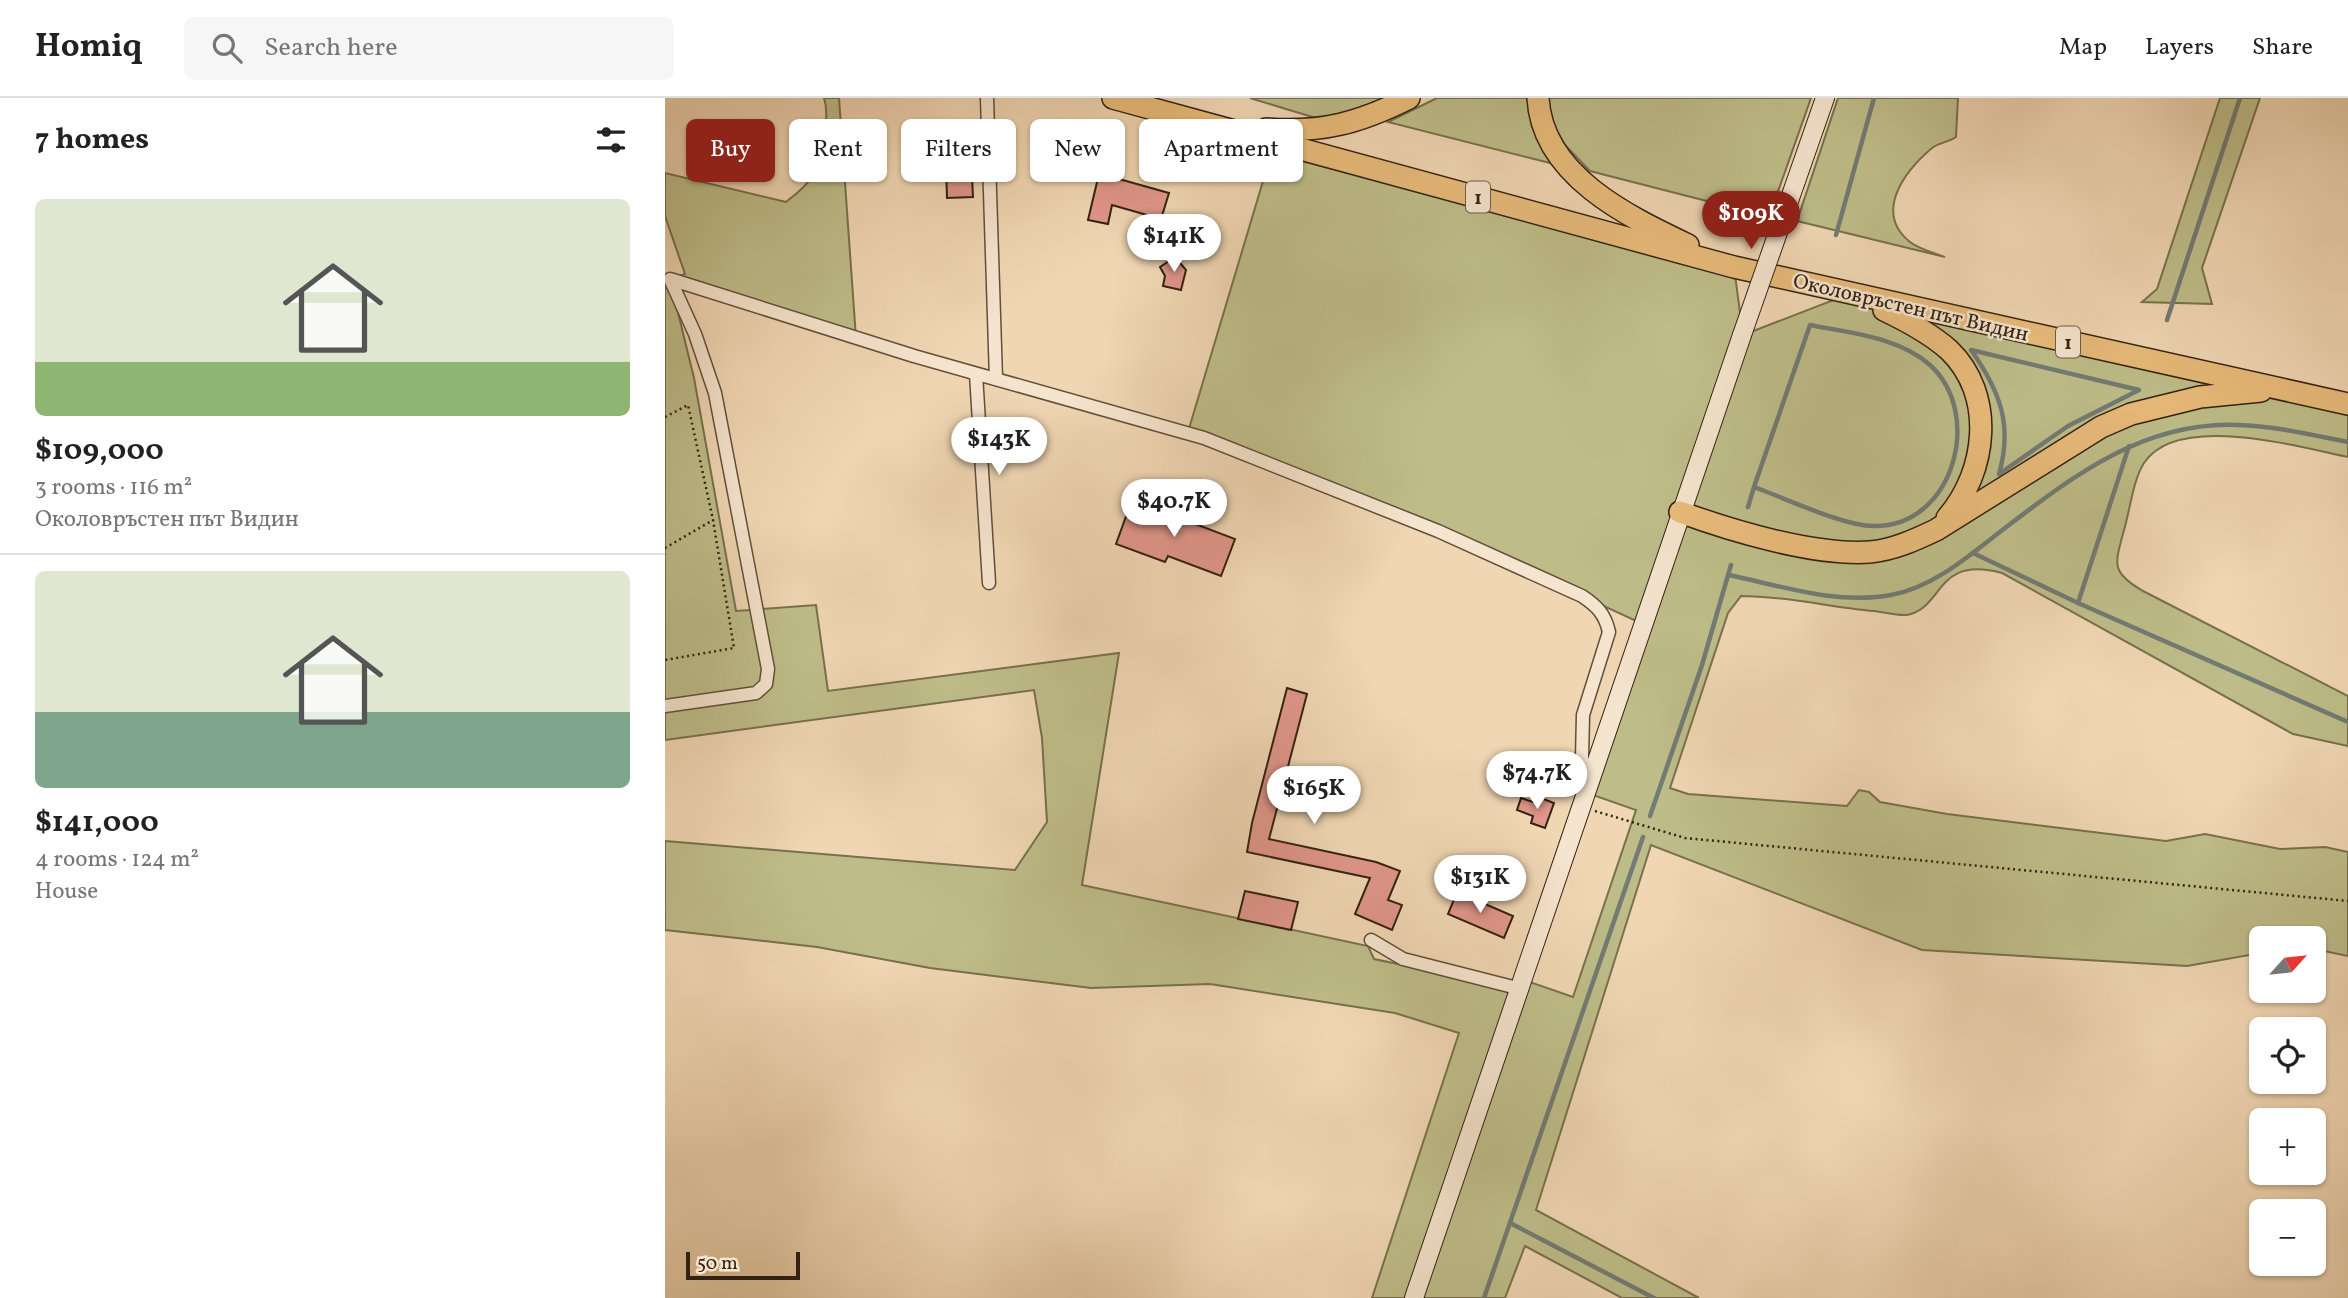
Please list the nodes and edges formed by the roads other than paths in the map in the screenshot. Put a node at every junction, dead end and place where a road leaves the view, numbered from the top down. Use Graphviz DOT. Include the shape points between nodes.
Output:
graph roads {
  1 [pos="987,98"];
  2 [pos="1112,98"];
  3 [pos="1409,98"];
  4 [pos="1538,98"];
  5 [pos="1825,98"];
  6 [pos="1192,119"];
  7 [pos="1303,132"];
  8 [pos="1303,149"];
  9 [pos="1734,267"];
  10 [pos="667,280"];
  11 [pos="1849,294"];
  12 [pos="977,374"];
  13 [pos="996,379"];
  14 [pos="2287,390"];
  15 [pos="2348,404"];
  16 [pos="1680,512"];
  17 [pos="1936,530"];
  18 [pos="989,583"];
  19 [pos="665,706"];
  20 [pos="1585,800"];
  21 [pos="1371,940"];
  22 [pos="1521,989"];
  23 [pos="1414,1298"];
  1 -- 13 [label="street"];
  2 -- 6 [label="main road, Околовръстен път Видин / 1"];
  3 -- 7 [label="main road" via="1357,121"];
  4 -- 9 [label="main road" via="1548,137 1580,179 1625,212"];
  5 -- 16 [label="main road, bridge"];
  8 -- 9 [label="main road, Околовръстен път Видин / 1"];
  9 -- 11 [label="main road, Околовръстен път Видин / 1"];
  10 -- 12 [label="street"];
  10 -- 19 [label="street" via="695,334 715,393 768,668 766,684 757,693"];
  11 -- 14 [label="main road, Околовръстен път Видин / 1"];
  11 -- 17 [label="main road" via="1901,318 1949,351 1974,388 1983,427 1974,471 1962,501"];
  12 -- 13 [label="street"];
  12 -- 18 [label="street"];
  13 -- 20 [label="street" via="1242,452 1439,531 1582,596 1607,620 1609,632 1580,733"];
  14 -- 15 [label="main road, Околовръстен път Видин / 1"];
  14 -- 17 [label="main road" via="2200,397 2131,414 2101,427"];
  16 -- 17 [label="main road" via="1718,526 1832,551 1871,552"];
  16 -- 20 [label="main road"];
  20 -- 22 [label="main road"];
  21 -- 22 [label="street" via="1403,959"];
  22 -- 23 [label="main road"];
}
